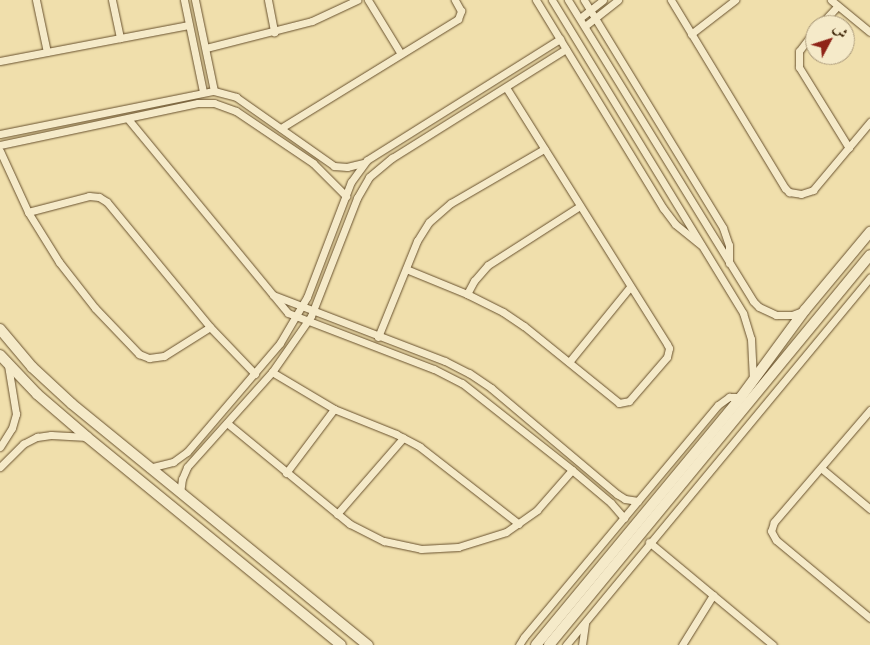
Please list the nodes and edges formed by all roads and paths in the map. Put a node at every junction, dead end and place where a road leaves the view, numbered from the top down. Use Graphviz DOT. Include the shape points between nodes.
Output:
graph roads {
  1 [pos="36,0"];
  2 [pos="112,0"];
  3 [pos="184,0"];
  4 [pos="196,0"];
  5 [pos="268,0"];
  6 [pos="357,0"];
  7 [pos="368,0"];
  8 [pos="455,0"];
  9 [pos="536,0"];
  10 [pos="552,0"];
  11 [pos="568,0"];
  12 [pos="584,0"];
  13 [pos="603,0"];
  14 [pos="618,0"];
  15 [pos="670,0"];
  16 [pos="735,0"];
  17 [pos="831,0"];
  18 [pos="838,6"];
  19 [pos="590,10"];
  20 [pos="829,15"];
  21 [pos="580,18"];
  22 [pos="595,18"];
  23 [pos="189,25"];
  24 [pos="585,26"];
  25 [pos="274,32"];
  26 [pos="870,32"];
  27 [pos="691,34"];
  28 [pos="120,38"];
  29 [pos="560,39"];
  30 [pos="805,43"];
  31 [pos="206,48"];
  32 [pos="566,49"];
  33 [pos="47,52"];
  34 [pos="401,54"];
  35 [pos="0,61"];
  36 [pos="506,87"];
  37 [pos="214,91"];
  38 [pos="203,92"];
  39 [pos="128,119"];
  40 [pos="870,122"];
  41 [pos="281,128"];
  42 [pos="0,134"];
  43 [pos="0,145"];
  44 [pos="544,148"];
  45 [pos="849,148"];
  46 [pos="0,151"];
  47 [pos="364,163"];
  48 [pos="346,196"];
  49 [pos="580,206"];
  50 [pos="28,212"];
  51 [pos="870,232"];
  52 [pos="704,247"];
  53 [pos="870,255"];
  54 [pos="729,263"];
  55 [pos="406,269"];
  56 [pos="870,278"];
  57 [pos="630,287"];
  58 [pos="270,294"];
  59 [pos="467,294"];
  60 [pos="302,308"];
  61 [pos="805,310"];
  62 [pos="314,312"];
  63 [pos="297,317"];
  64 [pos="308,321"];
  65 [pos="210,326"];
  66 [pos="0,329"];
  67 [pos="378,337"];
  68 [pos="0,355"];
  69 [pos="569,362"];
  70 [pos="8,365"];
  71 [pos="272,372"];
  72 [pos="255,374"];
  73 [pos="753,380"];
  74 [pos="741,397"];
  75 [pos="334,409"];
  76 [pos="870,410"];
  77 [pos="227,423"];
  78 [pos="87,437"];
  79 [pos="403,438"];
  80 [pos="0,447"];
  81 [pos="0,467"];
  82 [pos="149,468"];
  83 [pos="821,468"];
  84 [pos="572,470"];
  85 [pos="286,472"];
  86 [pos="180,493"];
  87 [pos="638,501"];
  88 [pos="870,509"];
  89 [pos="337,514"];
  90 [pos="624,518"];
  91 [pos="519,524"];
  92 [pos="649,542"];
  93 [pos="713,595"];
  94 [pos="870,618"];
  95 [pos="585,623"];
  96 [pos="341,645"];
  97 [pos="368,645"];
  98 [pos="519,645"];
  99 [pos="536,645"];
  100 [pos="549,645"];
  101 [pos="566,645"];
  102 [pos="582,645"];
  103 [pos="682,645"];
  104 [pos="773,645"];
  1 -- 33 [label="street"];
  2 -- 28 [label="street"];
  3 -- 23 [label="street"];
  4 -- 31 [label="street"];
  5 -- 25 [label="street"];
  6 -- 25 [label="street" via="312,21"];
  7 -- 34 [label="street"];
  8 -- 34 [label="street" via="461,12 458,19"];
  9 -- 29 [label="street"];
  10 -- 52 [label="street"];
  11 -- 21 [label="street"];
  12 -- 19 [label="street"];
  13 -- 19 [label="street"];
  14 -- 22 [label="street"];
  15 -- 27 [label="street"];
  16 -- 27 [label="street"];
  17 -- 18 [label="street"];
  18 -- 20 [label="street"];
  18 -- 26 [label="street"];
  19 -- 21 [label="street"];
  19 -- 22 [label="street"];
  21 -- 24 [label="street"];
  22 -- 24 [label="street"];
  22 -- 54 [label="street" via="723,228 729,245"];
  23 -- 28 [label="street"];
  23 -- 38 [label="street"];
  24 -- 54 [label="street"];
  25 -- 31 [label="street"];
  27 -- 45 [label="street" via="789,192 801,194 813,190"];
  28 -- 33 [label="street"];
  29 -- 32 [label="street"];
  29 -- 47 [label="street"];
  30 -- 45 [label="street" via="799,51 799,68"];
  31 -- 37 [label="street"];
  32 -- 36 [label="street"];
  32 -- 52 [label="street" via="662,208 682,231"];
  33 -- 35 [label="street"];
  34 -- 41 [label="street"];
  36 -- 44 [label="street"];
  36 -- 62 [label="street" via="383,163 369,177 357,198"];
  37 -- 38 [label="street"];
  37 -- 41 [label="street" via="236,97"];
  38 -- 42 [label="street"];
  39 -- 43 [label="street"];
  39 -- 48 [label="street" via="198,103 228,107 313,164"];
  39 -- 58 [label="street"];
  40 -- 45 [label="street"];
  41 -- 47 [label="street" via="334,166"];
  44 -- 49 [label="street"];
  44 -- 55 [label="street" via="444,208 425,226"];
  46 -- 50 [label="street"];
  47 -- 48 [label="street" via="354,175"];
  48 -- 60 [label="street"];
  49 -- 57 [label="street"];
  49 -- 59 [label="street" via="488,265"];
  50 -- 65 [label="street" via="89,196 103,199"];
  50 -- 65 [label="street" via="42,238 76,285 139,354 149,358 164,356"];
  51 -- 61 [label="street"];
  52 -- 73 [label="street" via="748,326 754,353"];
  53 -- 100 [label="street"];
  54 -- 61 [label="street" via="747,294 767,312 784,316"];
  55 -- 59 [label="street"];
  55 -- 67 [label="street"];
  56 -- 92 [label="street"];
  57 -- 69 [label="street"];
  57 -- 69 [label="street" via="668,346 668,354 662,364 629,401 622,403"];
  58 -- 60 [label="street"];
  58 -- 63 [label="street" via="288,313"];
  59 -- 69 [label="street" via="503,312"];
  60 -- 62 [label="street"];
  60 -- 63 [label="street"];
  61 -- 73 [label="street"];
  62 -- 64 [label="street"];
  62 -- 67 [label="street"];
  63 -- 64 [label="street"];
  63 -- 72 [label="street"];
  64 -- 71 [label="street"];
  64 -- 84 [label="street" via="453,377 479,394"];
  65 -- 72 [label="street"];
  66 -- 82 [label="street" via="50,385"];
  67 -- 87 [label="street" via="469,373 617,494"];
  68 -- 70 [label="street"];
  70 -- 78 [label="street"];
  70 -- 80 [label="street" via="16,414 12,428"];
  71 -- 75 [label="street"];
  71 -- 77 [label="street"];
  72 -- 82 [label="street" via="188,452 173,462"];
  73 -- 74 [label="street"];
  74 -- 87 [label="street" via="729,397 718,405"];
  74 -- 99 [label="street"];
  75 -- 79 [label="street"];
  75 -- 85 [label="street"];
  76 -- 83 [label="street"];
  77 -- 85 [label="street"];
  77 -- 86 [label="street" via="187,467"];
  78 -- 81 [label="street" via="51,435 37,438 17,449"];
  78 -- 96 [label="street"];
  79 -- 89 [label="street"];
  79 -- 91 [label="street" via="442,462"];
  82 -- 86 [label="street"];
  83 -- 88 [label="street"];
  83 -- 94 [label="street" via="774,522 771,531 776,540"];
  84 -- 90 [label="street"];
  84 -- 91 [label="street" via="539,508"];
  85 -- 89 [label="street"];
  86 -- 97 [label="street"];
  87 -- 90 [label="street"];
  89 -- 91 [label="street" via="366,534 393,544 421,549 476,543"];
  90 -- 98 [label="street"];
  92 -- 93 [label="street"];
  92 -- 95 [label="street"];
  93 -- 103 [label="street"];
  93 -- 104 [label="street"];
  95 -- 101 [label="street"];
  95 -- 102 [label="street"];
}
